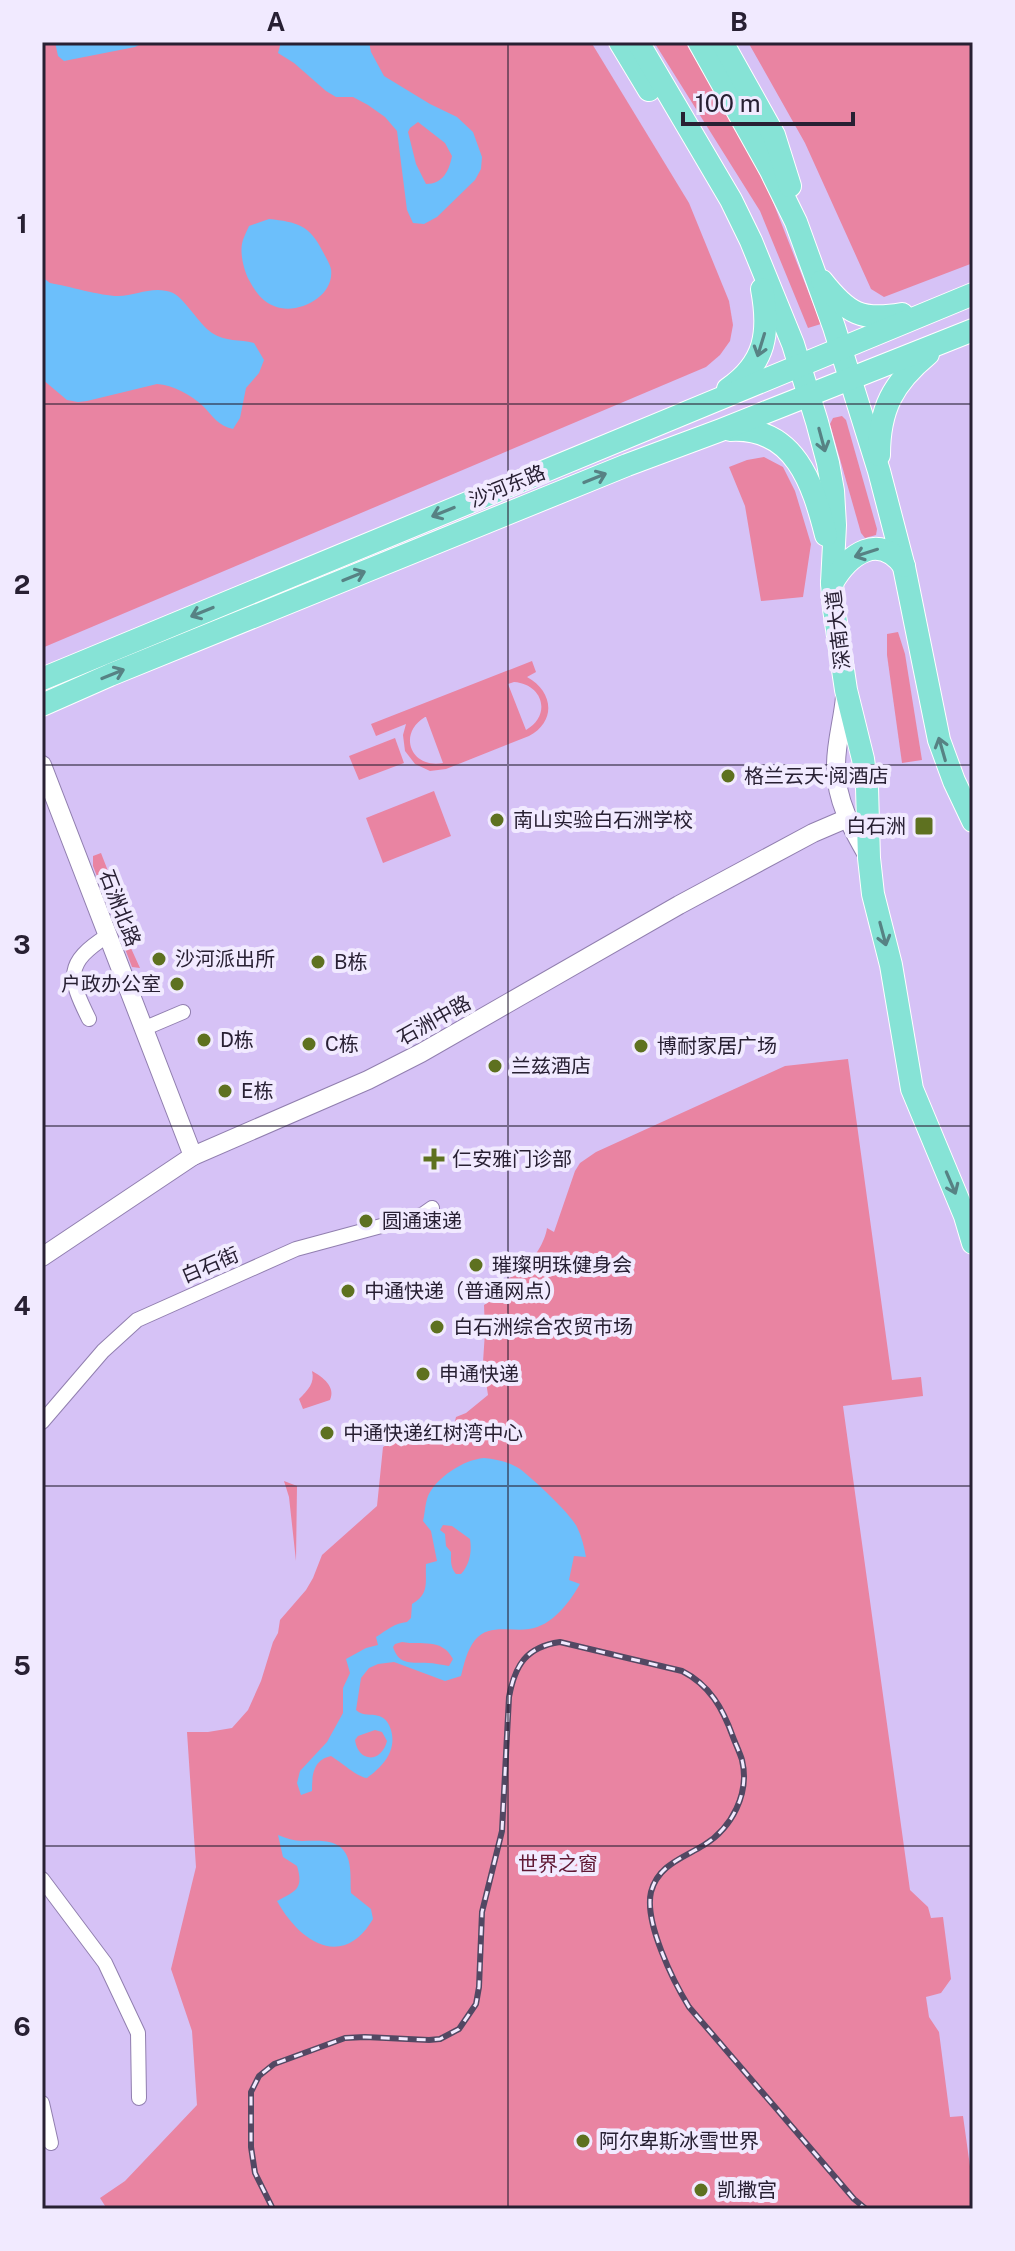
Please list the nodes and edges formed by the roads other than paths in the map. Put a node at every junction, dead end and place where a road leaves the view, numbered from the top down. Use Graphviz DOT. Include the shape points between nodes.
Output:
graph roads {
  1 [pos="620,42"];
  2 [pos="638,42"];
  3 [pos="699,42"];
  4 [pos="722,42"];
  5 [pos="731,200"];
  6 [pos="796,222"];
  7 [pos="751,241"];
  8 [pos="816,274"];
  9 [pos="973,294"];
  10 [pos="942,306"];
  11 [pos="973,330"];
  12 [pos="948,339"];
  13 [pos="841,348"];
  14 [pos="799,365"];
  15 [pos="851,379"];
  16 [pos="809,396"];
  17 [pos="703,405"];
  18 [pos="721,430"];
  19 [pos="879,471"];
  20 [pos="904,567"];
  21 [pos="832,573"];
  22 [pos="42,679"];
  23 [pos="846,690"];
  24 [pos="42,705"];
  25 [pos="42,765"];
  26 [pos="848,818"];
  27 [pos="973,821"];
  28 [pos="869,858"];
  29 [pos="107,936"];
  30 [pos="183,1012"];
  31 [pos="89,1019"];
  32 [pos="143,1029"];
  33 [pos="193,1156"];
  34 [pos="432,1208"];
  35 [pos="973,1243"];
  36 [pos="42,1257"];
  37 [pos="42,1422"];
  38 [pos="42,1879"];
  39 [pos="139,2098"];
  40 [pos="42,2103"];
  41 [pos="51,2143"];
  1 -- 5 [label="main road" via="671,125"];
  2 -- 5 [label="main road, 深南大道"];
  3 -- 6 [label="main road"];
  4 -- 6 [label="main road" via="774,135"];
  5 -- 7 [label="main road, 深南大道"];
  6 -- 8 [label="main road"];
  7 -- 14 [label="main road, 深南大道"];
  7 -- 17 [label="main road, one-way" via="765,311 761,352 732,387"];
  8 -- 10 [label="main road" via="838,300 870,317"];
  8 -- 13 [label="main road"];
  9 -- 10 [label="main road, 沙河东路"];
  10 -- 13 [label="main road, 沙河东路"];
  11 -- 12 [label="main road, 沙河东路"];
  12 -- 15 [label="main road, 沙河东路"];
  12 -- 19 [label="main road" via="893,389 882,421"];
  13 -- 14 [label="main road, 沙河东路"];
  13 -- 15 [label="main road"];
  14 -- 16 [label="main road, 深南大道"];
  14 -- 17 [label="main road, 沙河东路"];
  15 -- 16 [label="main road, 沙河东路"];
  15 -- 19 [label="main road"];
  16 -- 18 [label="main road, 沙河东路"];
  16 -- 21 [label="main road, 深南大道, one-way" via="833,491"];
  17 -- 22 [label="main road, 沙河东路, one-way"];
  18 -- 21 [label="main road" via="757,432 795,458 813,487"];
  24 -- 18 [label="main road, 沙河东路, one-way"];
  19 -- 20 [label="main road"];
  20 -- 21 [label="main road, one-way" via="891,552 873,549"];
  27 -- 20 [label="main road, one-way" via="939,740"];
  21 -- 23 [label="main road, 深南大道"];
  23 -- 26 [label="street" via="836,765"];
  23 -- 28 [label="main road, 深南大道" via="867,788"];
  25 -- 29 [label="street, 石洲北路"];
  26 -- 28 [label="street"];
  26 -- 33 [label="street, 石洲中路" via="679,905 421,1053"];
  28 -- 35 [label="main road, 深南大道, one-way" via="912,1089"];
  29 -- 31 [label="street" via="88,947 73,976"];
  29 -- 32 [label="street, 石洲北路"];
  30 -- 32 [label="street"];
  32 -- 33 [label="street, 石洲北路"];
  33 -- 36 [label="street, 石洲中路"];
  34 -- 37 [label="street, 白石街" via="296,1249 137,1320"];
  38 -- 39 [label="street" via="105,1963 138,2033"];
  40 -- 41 [label="street"];
}
